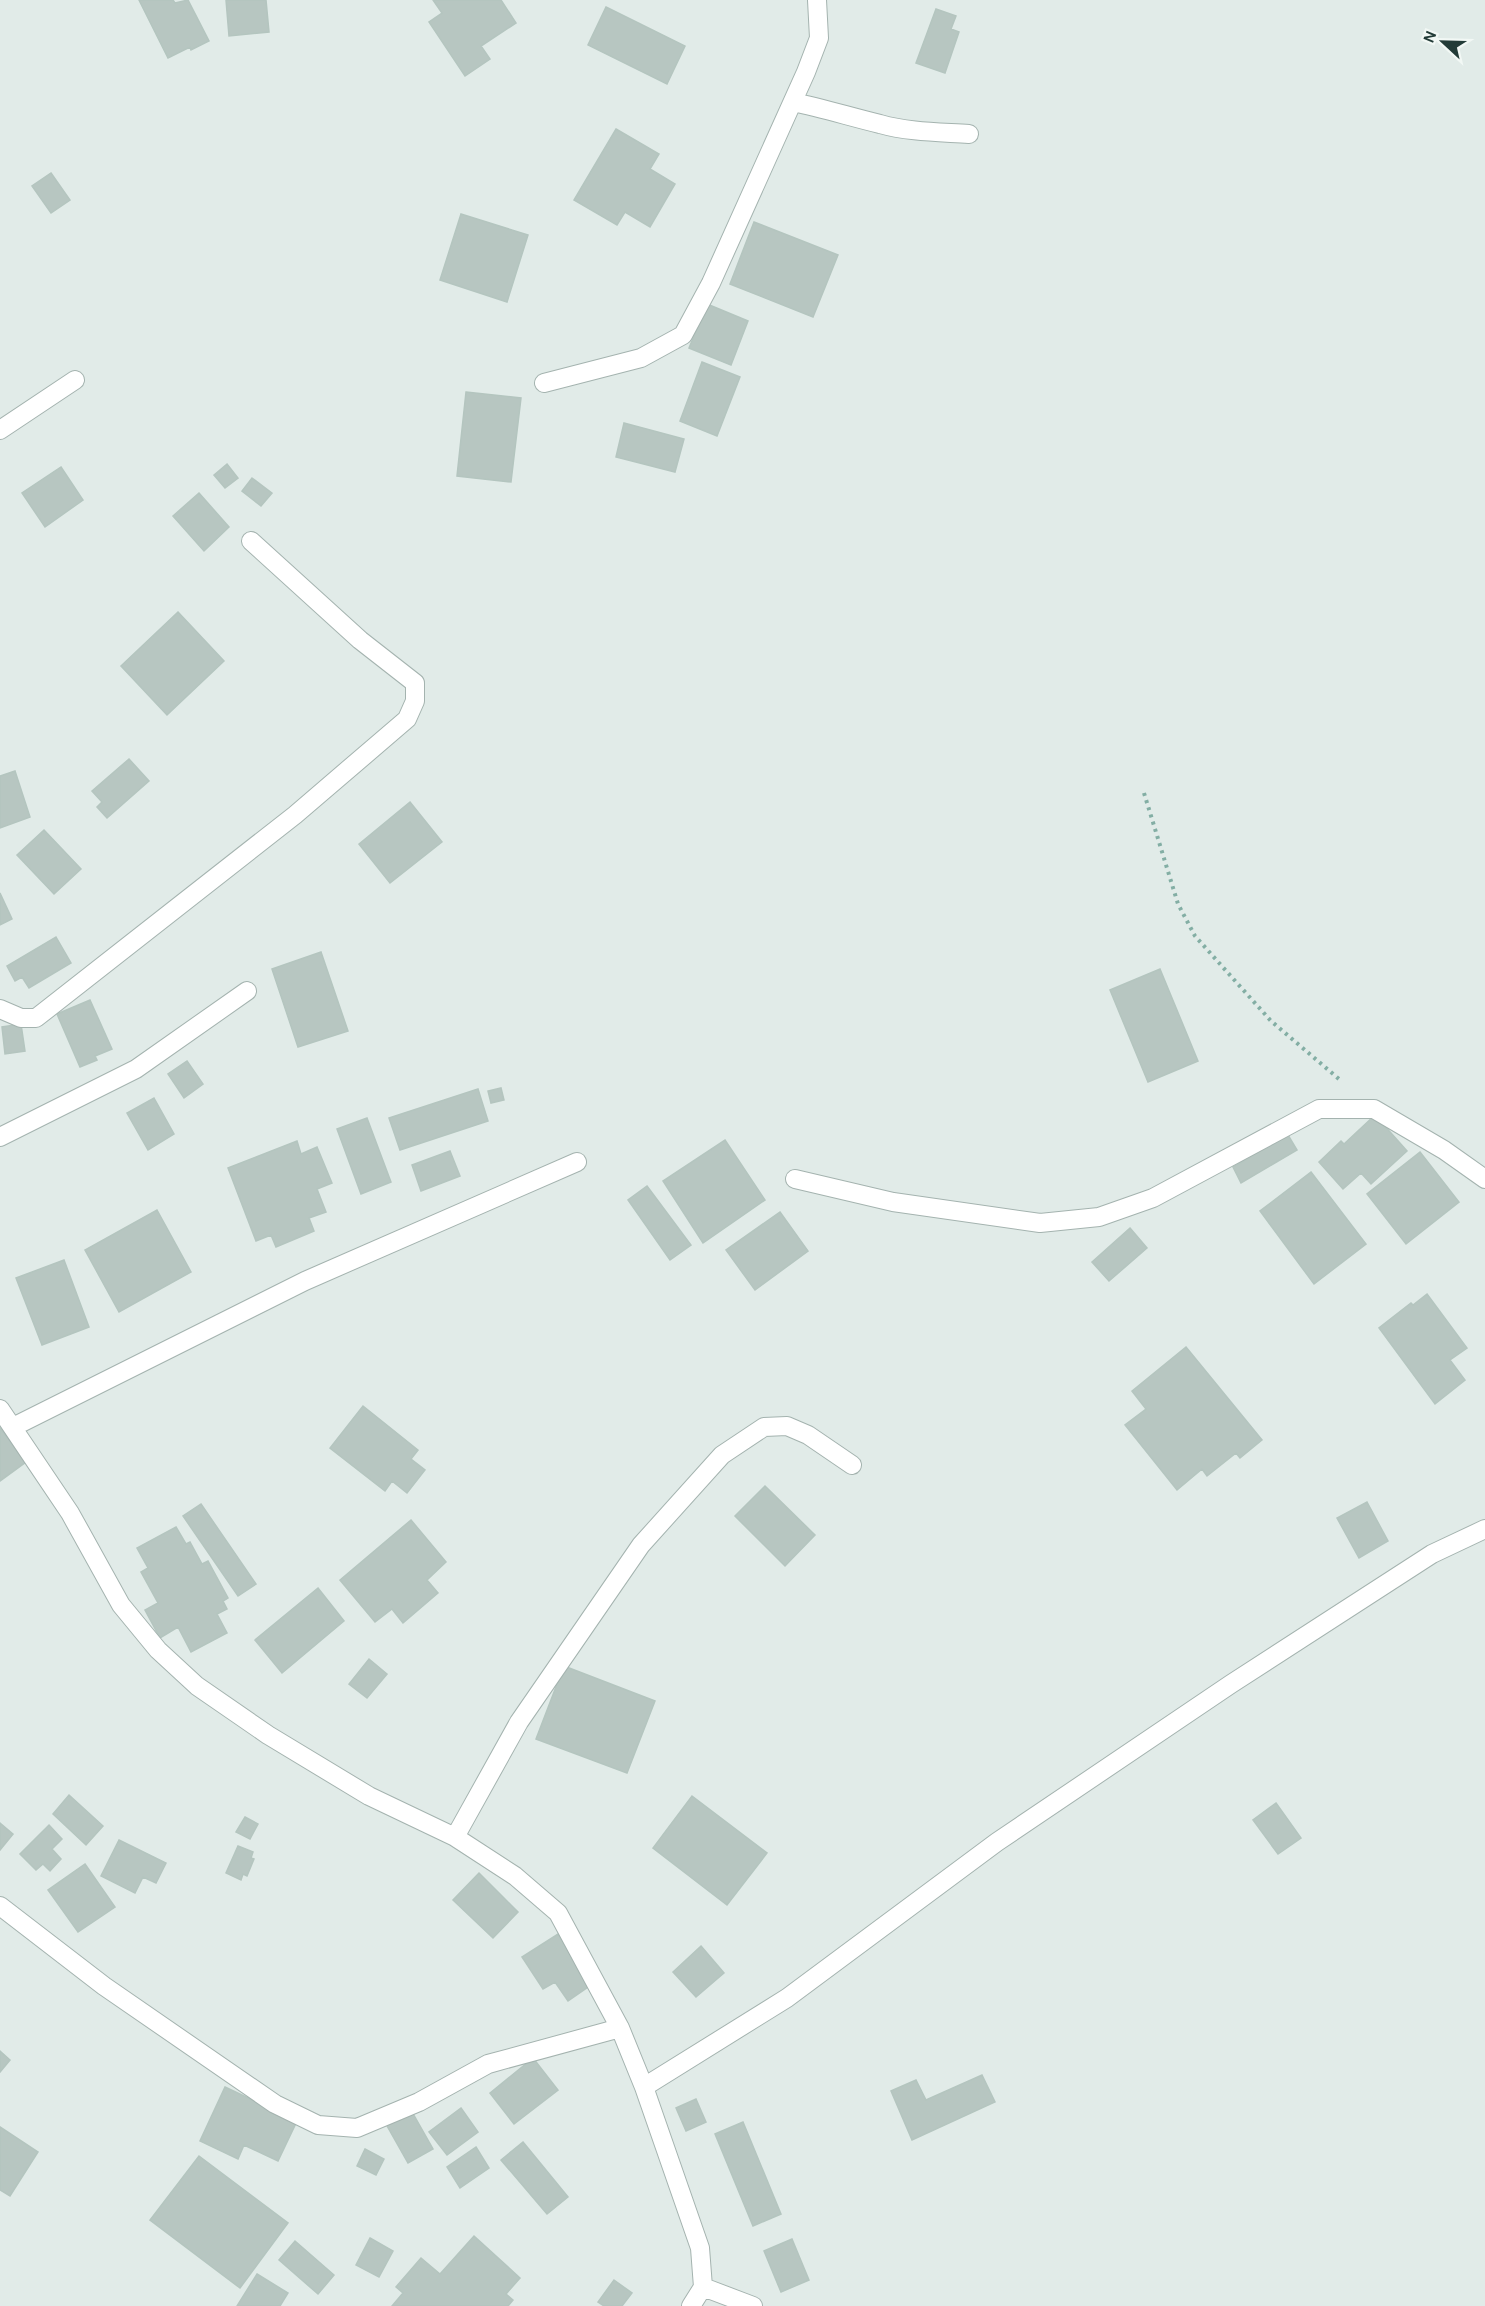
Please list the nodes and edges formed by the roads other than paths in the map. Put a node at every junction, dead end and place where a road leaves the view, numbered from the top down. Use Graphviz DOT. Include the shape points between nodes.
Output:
graph roads {
  1 [pos="817,0"];
  2 [pos="793,102"];
  3 [pos="969,134"];
  4 [pos="75,380"];
  5 [pos="544,383"];
  6 [pos="0,430"];
  7 [pos="251,542"];
  8 [pos="248,991"];
  9 [pos="0,1009"];
  10 [pos="0,1137"];
  11 [pos="577,1162"];
  12 [pos="795,1179"];
  13 [pos="1485,1179"];
  14 [pos="0,1409"];
  15 [pos="14,1427"];
  16 [pos="852,1466"];
  17 [pos="1485,1528"];
  18 [pos="455,1838"];
  19 [pos="0,1906"];
  20 [pos="620,2028"];
  21 [pos="644,2087"];
  22 [pos="703,2287"];
  23 [pos="691,2306"];
  24 [pos="753,2306"];
  1 -- 2 [label="street" via="819,38"];
  2 -- 3 [label="street" via="881,125"];
  2 -- 5 [label="street" via="711,283 683,335 640,358"];
  4 -- 6 [label="street"];
  7 -- 9 [label="street" via="360,640 416,683 415,701 407,719 295,815 36,1018 21,1018"];
  8 -- 10 [label="street" via="136,1069"];
  11 -- 15 [label="street" via="305,1281"];
  12 -- 13 [label="street" via="893,1202 1040,1223 1099,1217 1153,1198 1319,1109 1374,1108"];
  14 -- 15 [label="street"];
  15 -- 18 [label="street" via="70,1513 121,1605 158,1650 197,1686 268,1735 369,1796"];
  16 -- 18 [label="street" via="808,1435 787,1426 764,1427 722,1455 641,1545 519,1722"];
  17 -- 21 [label="street" via="1432,1554 1231,1684 997,1842 787,1998"];
  18 -- 20 [label="street" via="515,1876 558,1913"];
  19 -- 20 [label="street" via="104,1986 256,2091 318,2124 357,2128 419,2102 488,2064"];
  20 -- 21 [label="street"];
  21 -- 22 [label="street" via="700,2248"];
  22 -- 23 [label="street"];
  22 -- 24 [label="street"];
}
